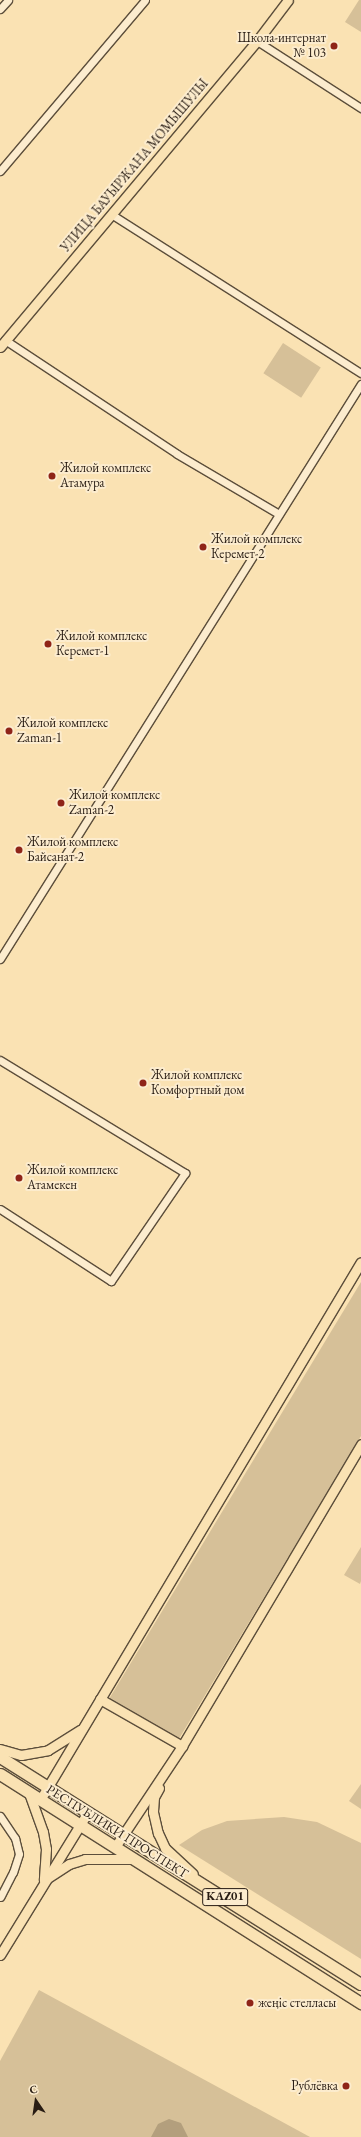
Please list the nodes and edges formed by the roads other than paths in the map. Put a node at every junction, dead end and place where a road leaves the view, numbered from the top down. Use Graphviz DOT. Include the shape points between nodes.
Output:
graph roads {
  1 [pos="8,0"];
  2 [pos="145,0"];
  3 [pos="288,0"];
  4 [pos="0,9"];
  5 [pos="257,40"];
  6 [pos="361,108"];
  7 [pos="0,170"];
  8 [pos="111,214"];
  9 [pos="3,344"];
  10 [pos="361,373"];
  11 [pos="361,384"];
  12 [pos="279,514"];
  13 [pos="0,959"];
  14 [pos="0,1060"];
  15 [pos="0,1209"];
  16 [pos="361,1262"];
  17 [pos="361,1444"];
  18 [pos="100,1699"];
  19 [pos="84,1727"];
  20 [pos="182,1746"];
  21 [pos="0,1749"];
  22 [pos="175,1756"];
  23 [pos="0,1757"];
  24 [pos="0,1774"];
  25 [pos="48,1787"];
  26 [pos="29,1792"];
  27 [pos="40,1800"];
  28 [pos="88,1812"];
  29 [pos="0,1816"];
  30 [pos="79,1825"];
  31 [pos="124,1833"];
  32 [pos="115,1847"];
  33 [pos="133,1859"];
  34 [pos="44,1881"];
  35 [pos="201,1882"];
  36 [pos="0,1897"];
  37 [pos="0,1955"];
  38 [pos="361,1984"];
  39 [pos="361,2003"];
  1 -- 4 [label="street"];
  2 -- 7 [label="street"];
  3 -- 5 [label="main road, УЛИЦА БАУЫРЖАНА МОМЫШУЛЫ"];
  5 -- 6 [label="street"];
  5 -- 8 [label="main road, УЛИЦА БАУЫРЖАНА МОМЫШУЛЫ"];
  8 -- 9 [label="main road, УЛИЦА БАУЫРЖАНА МОМЫШУЛЫ"];
  8 -- 10 [label="street"];
  9 -- 12 [label="street" via="177,454"];
  11 -- 12 [label="street"];
  12 -- 13 [label="street"];
  14 -- 15 [label="street" via="185,1173 111,1281"];
  16 -- 18 [label="main road"];
  17 -- 20 [label="main road"];
  18 -- 19 [label="main road"];
  18 -- 20 [label="main road"];
  19 -- 21 [label="main road" via="48,1750 21,1755"];
  19 -- 25 [label="main road"];
  20 -- 22 [label="main road"];
  22 -- 31 [label="main road"];
  22 -- 35 [label="main road" via="155,1794 153,1812 165,1848"];
  23 -- 25 [label="highway, РЕСПУБЛИКИ ПРОСПЕКТ / KАZ01"];
  24 -- 26 [label="highway, РЕСПУБЛИКИ ПРОСПЕКТ / KАZ01"];
  25 -- 27 [label="main road"];
  25 -- 28 [label="highway, РЕСПУБЛИКИ ПРОСПЕКТ / KАZ01"];
  26 -- 27 [label="highway, РЕСПУБЛИКИ ПРОСПЕКТ / KАZ01"];
  26 -- 34 [label="main road" via="46,1849"];
  27 -- 30 [label="highway, РЕСПУБЛИКИ ПРОСПЕКТ / KАZ01"];
  28 -- 30 [label="main road"];
  28 -- 31 [label="highway, РЕСПУБЛИКИ ПРОСПЕКТ / KАZ01"];
  29 -- 36 [label="street" via="15,1838 18,1854 13,1872"];
  30 -- 32 [label="highway, РЕСПУБЛИКИ ПРОСПЕКТ / KАZ01"];
  30 -- 34 [label="main road"];
  31 -- 32 [label="main road"];
  31 -- 35 [label="highway, РЕСПУБЛИКИ ПРОСПЕКТ / KАZ01"];
  32 -- 33 [label="highway, РЕСПУБЛИКИ ПРОСПЕКТ / KАZ01"];
  33 -- 34 [label="main road" via="85,1859 69,1864"];
  33 -- 39 [label="highway, РЕСПУБЛИКИ ПРОСПЕКТ / KАZ01"];
  34 -- 37 [label="main road"];
  35 -- 38 [label="highway, РЕСПУБЛИКИ ПРОСПЕКТ / KАZ01"];
}
